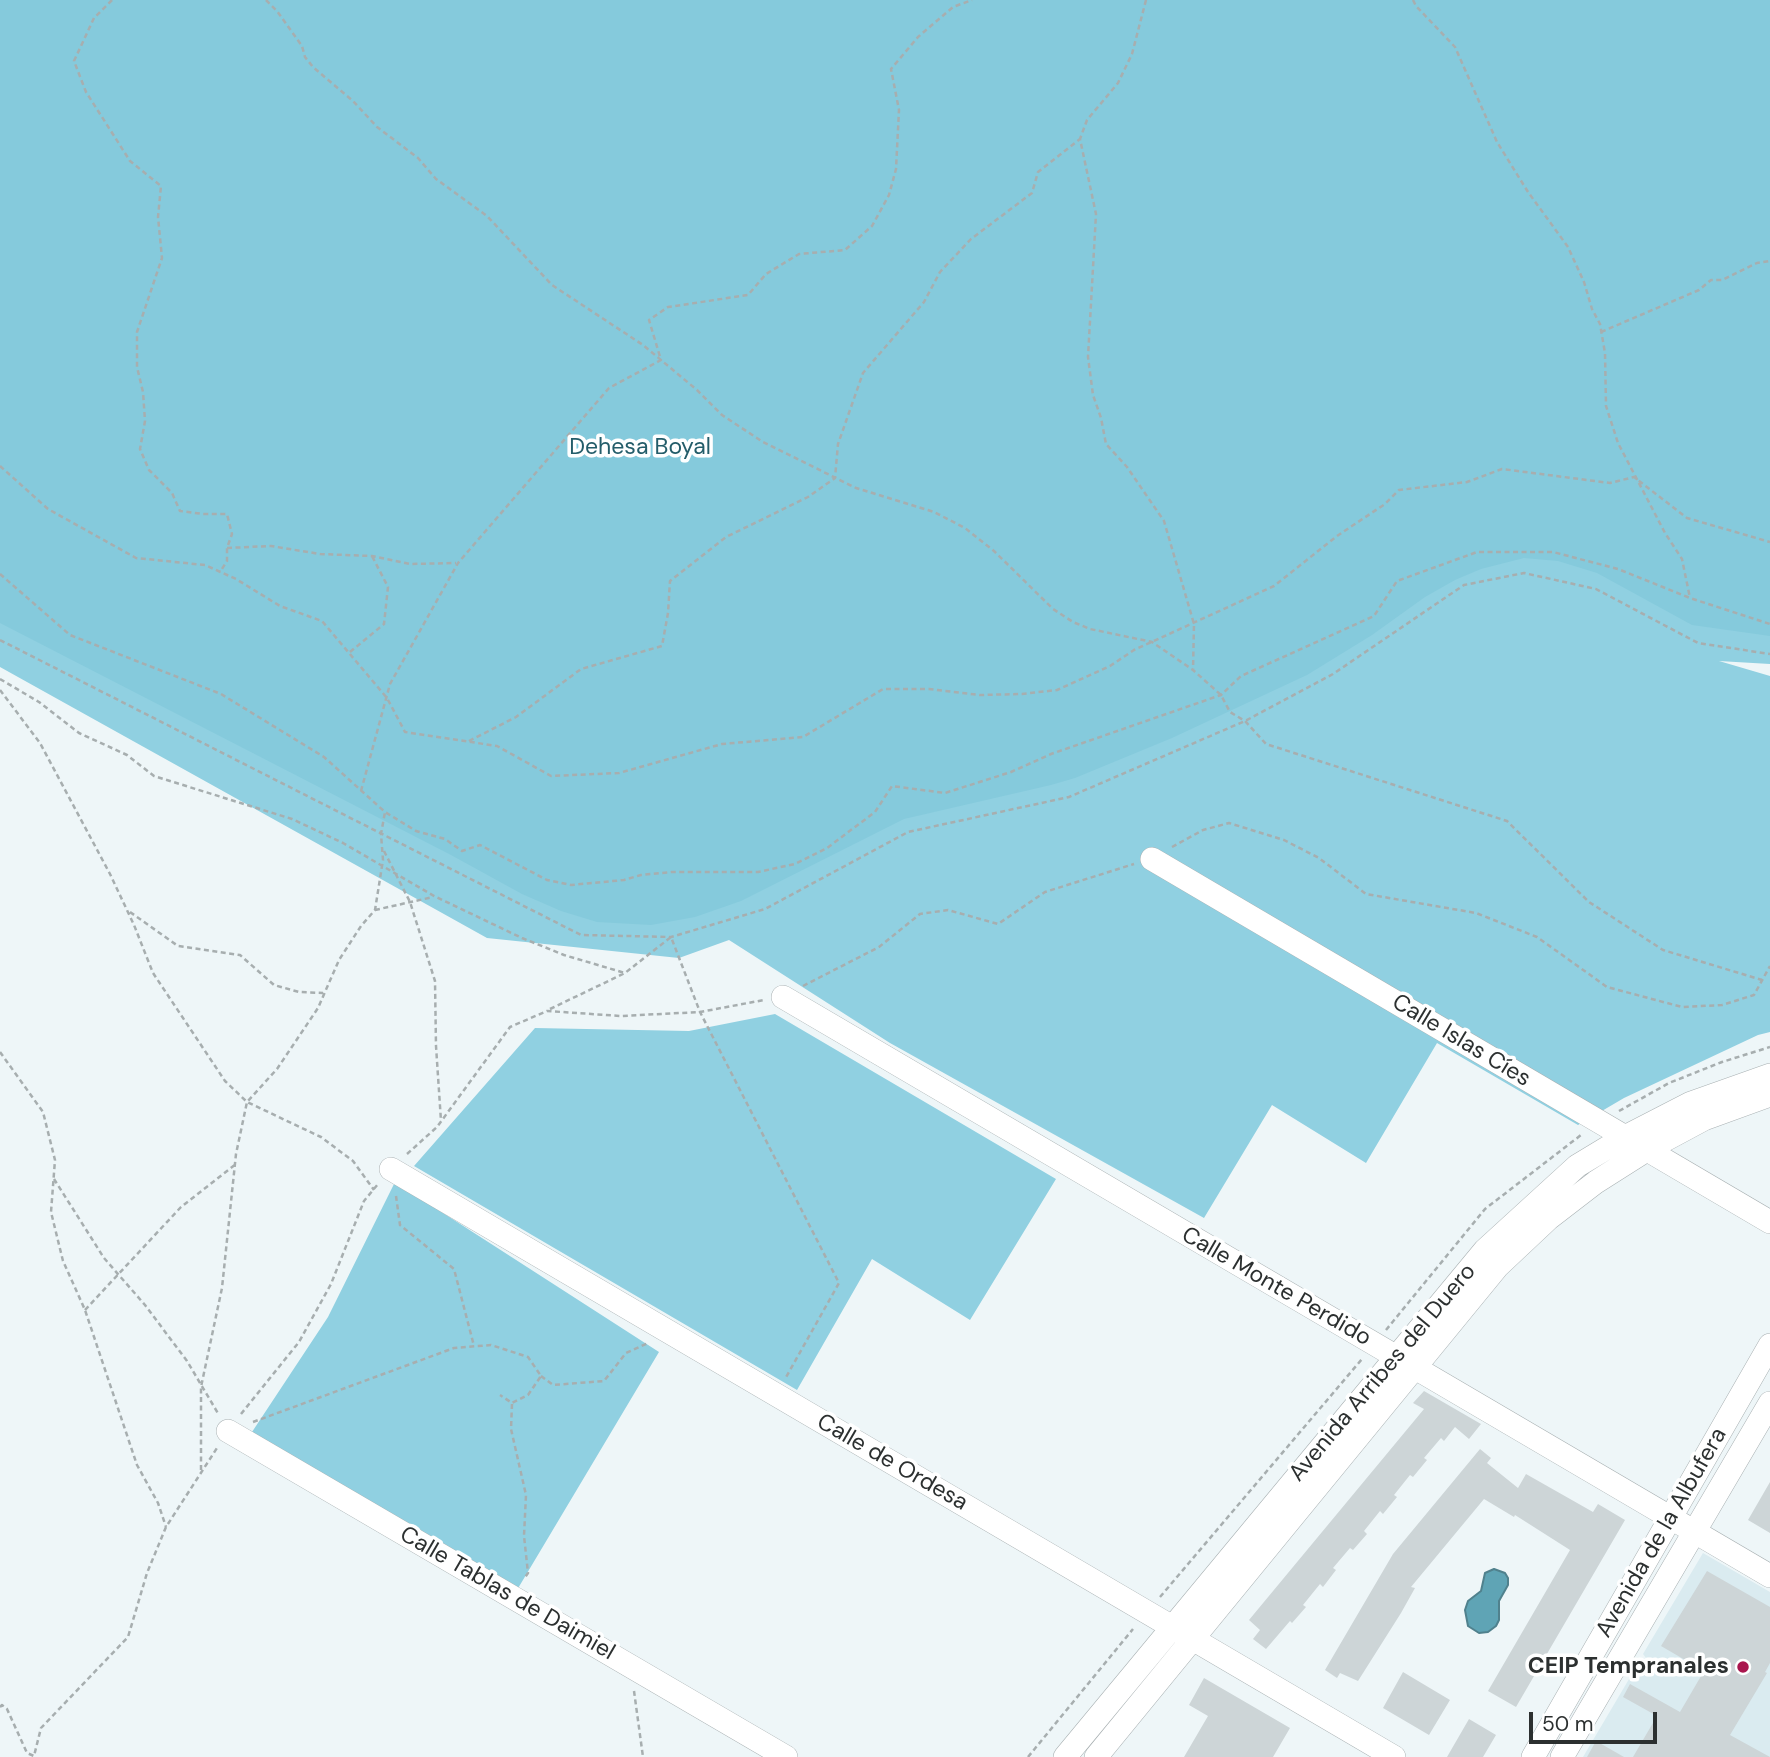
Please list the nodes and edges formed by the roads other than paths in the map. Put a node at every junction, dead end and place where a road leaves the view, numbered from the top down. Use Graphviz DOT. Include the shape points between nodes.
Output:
graph roads {
  1 [pos="1152,859"];
  2 [pos="783,996"];
  3 [pos="1770,1075"];
  4 [pos="1770,1095"];
  5 [pos="1625,1137"];
  6 [pos="1648,1149"];
  7 [pos="391,1169"];
  8 [pos="1770,1222"];
  9 [pos="1770,1345"];
  10 [pos="1405,1362"];
  11 [pos="1770,1402"];
  12 [pos="228,1431"];
  13 [pos="1670,1517"];
  14 [pos="1695,1532"];
  15 [pos="1770,1576"];
  16 [pos="1172,1627"];
  17 [pos="1192,1639"];
  18 [pos="786,1757"];
  19 [pos="1065,1757"];
  20 [pos="1096,1757"];
  21 [pos="1394,1757"];
  22 [pos="1532,1757"];
  23 [pos="1562,1757"];
  1 -- 5 [label="street, Calle Islas Cíes"];
  2 -- 10 [label="street, Calle Monte Perdido"];
  3 -- 5 [label="street, Avenida Arribes del Duero" via="1691,1103"];
  4 -- 6 [label="street, Avenida Arribes del Duero" via="1704,1119"];
  5 -- 6 [label="street, Calle Islas Cíes"];
  5 -- 10 [label="street, Avenida Arribes del Duero" via="1577,1166 1495,1240"];
  6 -- 8 [label="street, Calle Islas Cíes"];
  6 -- 10 [label="street, Avenida Arribes del Duero" via="1548,1219"];
  7 -- 16 [label="street, Calle de Ordesa"];
  9 -- 13 [label="street, Avenida de la Albufera"];
  10 -- 13 [label="street, Calle Monte Perdido"];
  10 -- 16 [label="street, Avenida Arribes del Duero"];
  10 -- 17 [label="street, Avenida Arribes del Duero"];
  11 -- 14 [label="street, Avenida de la Albufera"];
  12 -- 18 [label="street, Calle Tablas de Daimiel"];
  13 -- 14 [label="street, Calle Monte Perdido"];
  13 -- 22 [label="street, Avenida de la Albufera"];
  14 -- 15 [label="street, Calle Monte Perdido"];
  14 -- 23 [label="street, Avenida de la Albufera"];
  16 -- 17 [label="street, Calle de Ordesa"];
  16 -- 19 [label="street, Avenida Arribes del Duero"];
  17 -- 20 [label="street, Avenida Arribes del Duero"];
  17 -- 21 [label="street, Calle de Ordesa"];
}
